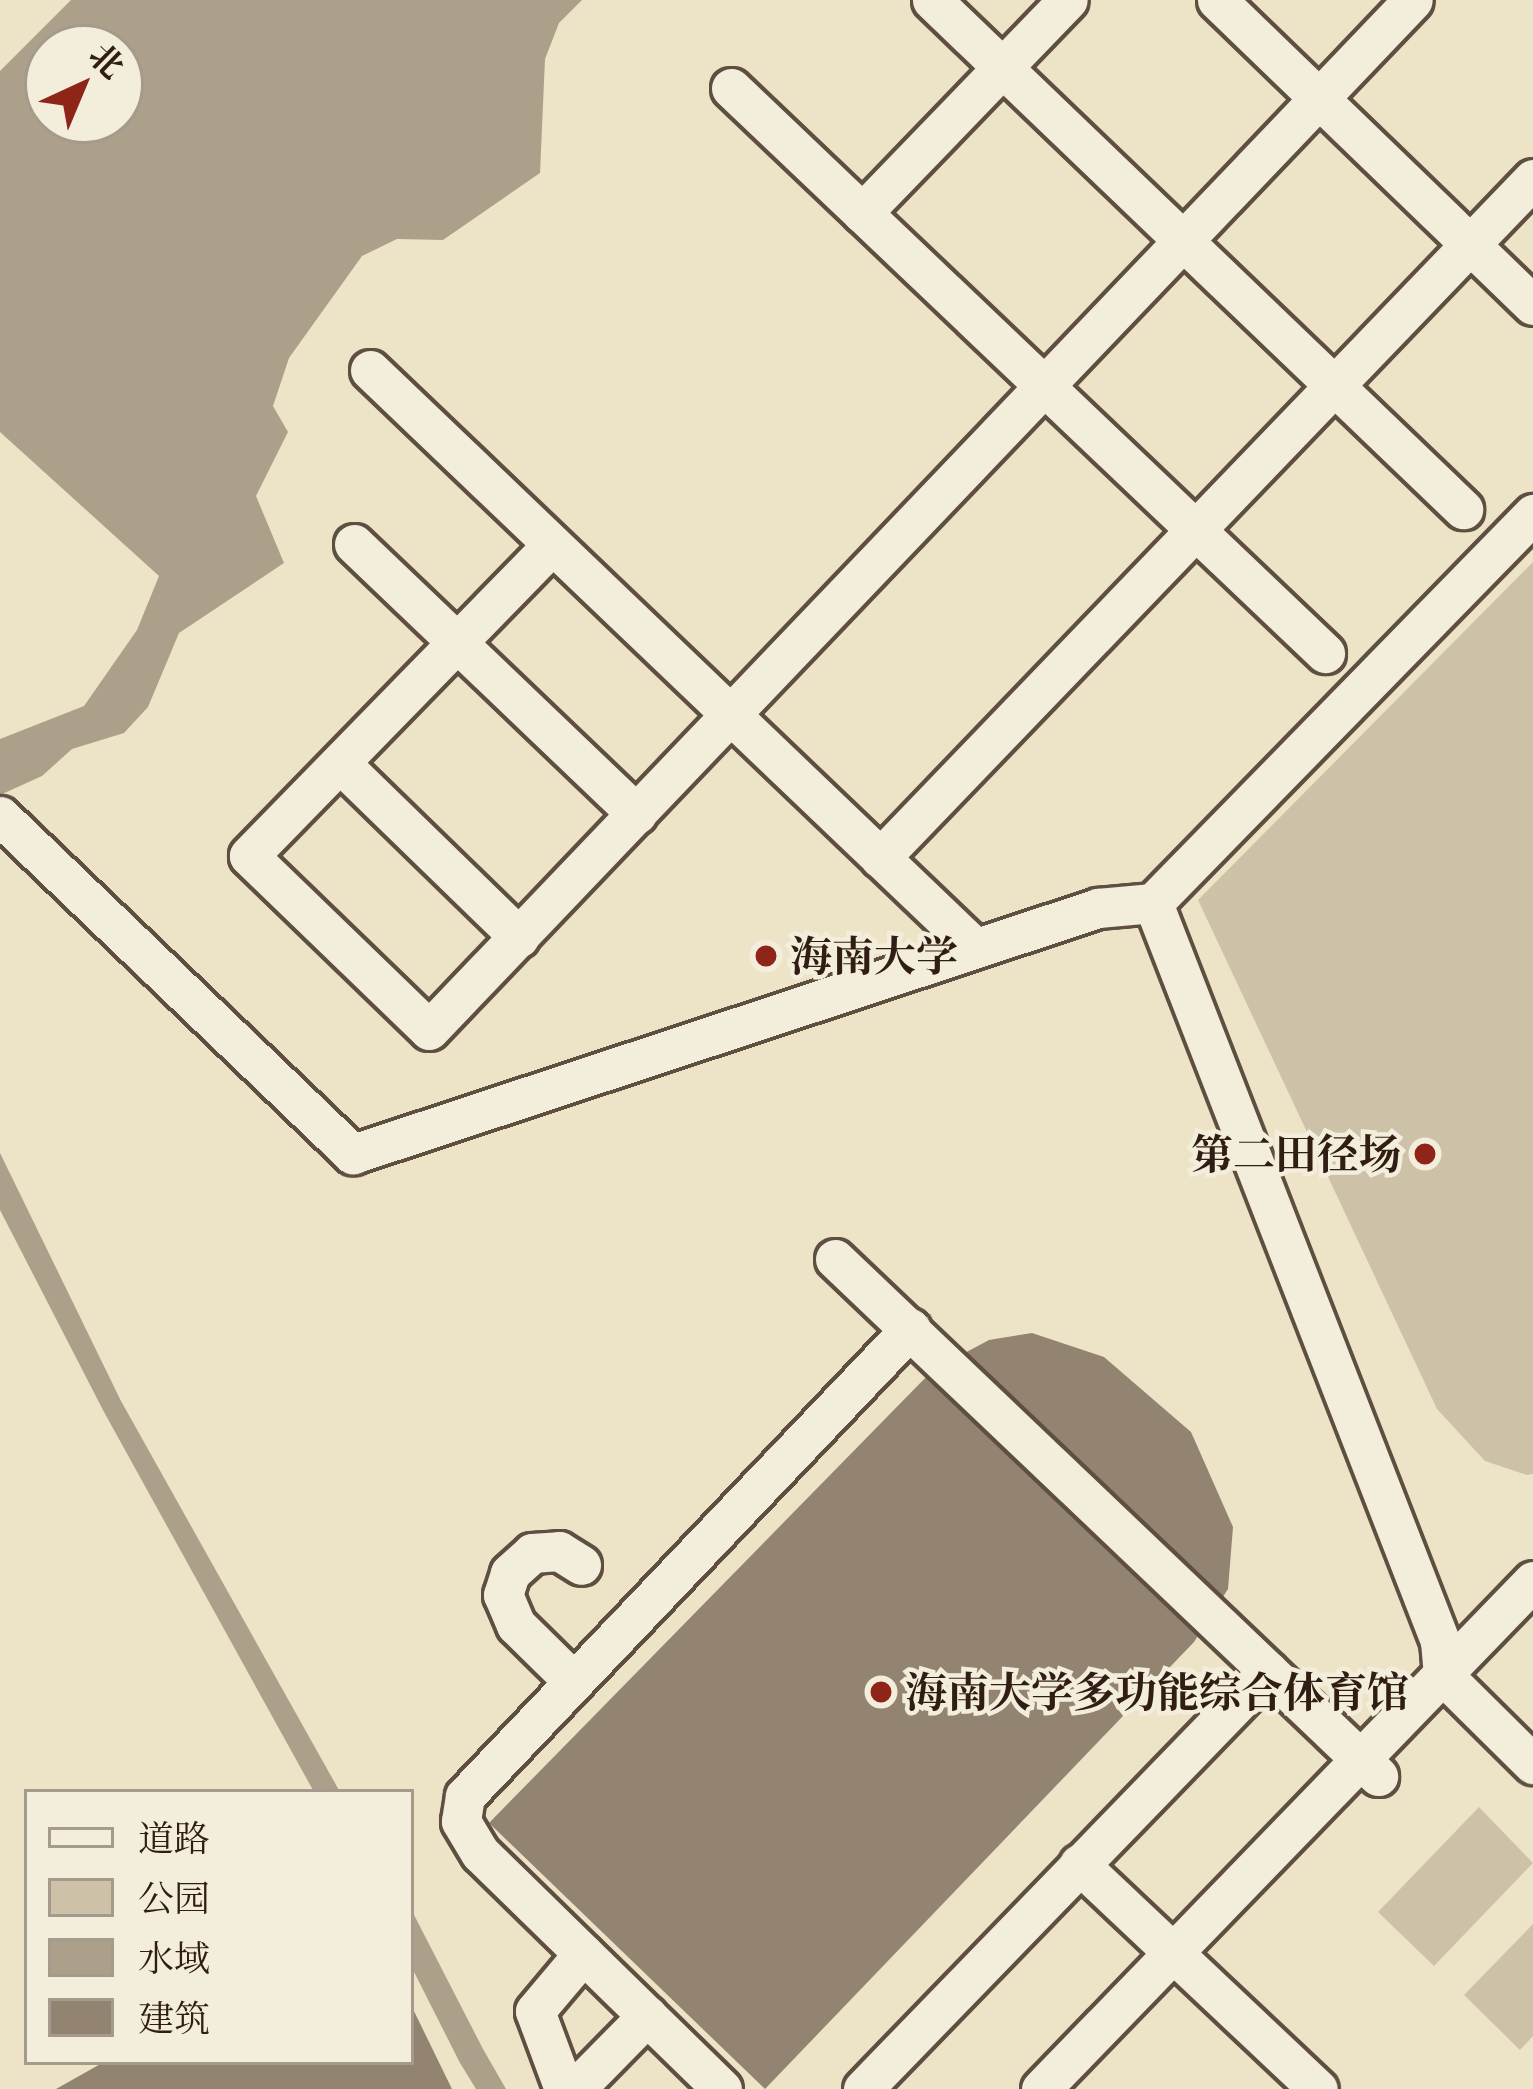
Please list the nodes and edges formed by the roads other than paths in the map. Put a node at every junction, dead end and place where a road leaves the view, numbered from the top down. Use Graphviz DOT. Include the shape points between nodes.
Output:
graph roads {
  1 [pos="932,0"];
  2 [pos="1068,0"];
  3 [pos="1217,0"];
  4 [pos="1413,0"];
  5 [pos="1002,68"];
  6 [pos="731,88"];
  7 [pos="1317,97"];
  8 [pos="1533,179"];
  9 [pos="862,213"];
  10 [pos="1182,238"];
  11 [pos="1469,244"];
  12 [pos="1533,305"];
  13 [pos="370,370"];
  14 [pos="1333,384"];
  15 [pos="1043,385"];
  16 [pos="1463,509"];
  17 [pos="1533,514"];
  18 [pos="1193,529"];
  19 [pos="354,544"];
  20 [pos="553,544"];
  21 [pos="457,642"];
  22 [pos="1324,653"];
  23 [pos="732,716"];
  24 [pos="340,763"];
  25 [pos="637,814"];
  26 [pos="4,820"];
  27 [pos="880,858"];
  28 [pos="1153,903"];
  29 [pos="519,937"];
  30 [pos="975,948"];
  31 [pos="835,1259"];
  32 [pos="911,1328"];
  33 [pos="581,1565"];
  34 [pos="1533,1581"];
  35 [pos="1533,1618"];
  36 [pos="1268,1671"];
  37 [pos="571,1679"];
  38 [pos="1444,1680"];
  39 [pos="1533,1764"];
  40 [pos="1370,1768"];
  41 [pos="1533,1790"];
  42 [pos="1079,1864"];
  43 [pos="583,1954"];
  44 [pos="1184,1960"];
  45 [pos="647,2016"];
  46 [pos="713,2086"];
  47 [pos="564,2089"];
  48 [pos="575,2089"];
  49 [pos="863,2089"];
  50 [pos="1041,2089"];
  51 [pos="1077,2089"];
  52 [pos="1318,2089"];
  1 -- 5 [label="street"];
  2 -- 5 [label="street"];
  3 -- 7 [label="street"];
  4 -- 7 [label="street"];
  5 -- 9 [label="street"];
  5 -- 10 [label="street"];
  6 -- 9 [label="street"];
  7 -- 10 [label="street"];
  7 -- 11 [label="street"];
  8 -- 11 [label="street"];
  9 -- 15 [label="street"];
  10 -- 14 [label="street"];
  10 -- 15 [label="street"];
  11 -- 12 [label="street"];
  11 -- 14 [label="street"];
  13 -- 20 [label="street"];
  14 -- 16 [label="street"];
  14 -- 18 [label="street"];
  15 -- 18 [label="street"];
  15 -- 23 [label="street"];
  17 -- 28 [label="street"];
  18 -- 22 [label="street"];
  18 -- 27 [label="street"];
  19 -- 21 [label="street"];
  20 -- 21 [label="street"];
  20 -- 23 [label="street"];
  21 -- 24 [label="street"];
  21 -- 25 [label="street"];
  23 -- 25 [label="street"];
  23 -- 27 [label="street"];
  24 -- 29 [label="street"];
  24 -- 29 [label="street" via="249,856 429,1030"];
  25 -- 29 [label="street"];
  26 -- 30 [label="street" via="353,1154"];
  27 -- 30 [label="street"];
  28 -- 30 [label="street" via="1098,908"];
  28 -- 38 [label="street"];
  31 -- 32 [label="street"];
  32 -- 36 [label="street"];
  32 -- 37 [label="street"];
  33 -- 37 [label="street" via="541,1551 505,1582 516,1625"];
  34 -- 38 [label="street"];
  35 -- 38 [label="street"];
  36 -- 40 [label="street"];
  36 -- 42 [label="street"];
  37 -- 43 [label="street" via="477,1777 461,1821 489,1863"];
  38 -- 39 [label="street"];
  38 -- 40 [label="street"];
  38 -- 41 [label="street"];
  40 -- 44 [label="street"];
  42 -- 44 [label="street"];
  42 -- 49 [label="street"];
  43 -- 45 [label="street"];
  43 -- 47 [label="street" via="535,2011"];
  44 -- 50 [label="street"];
  44 -- 51 [label="street"];
  44 -- 52 [label="street"];
  45 -- 46 [label="street"];
  45 -- 48 [label="street"];
}
